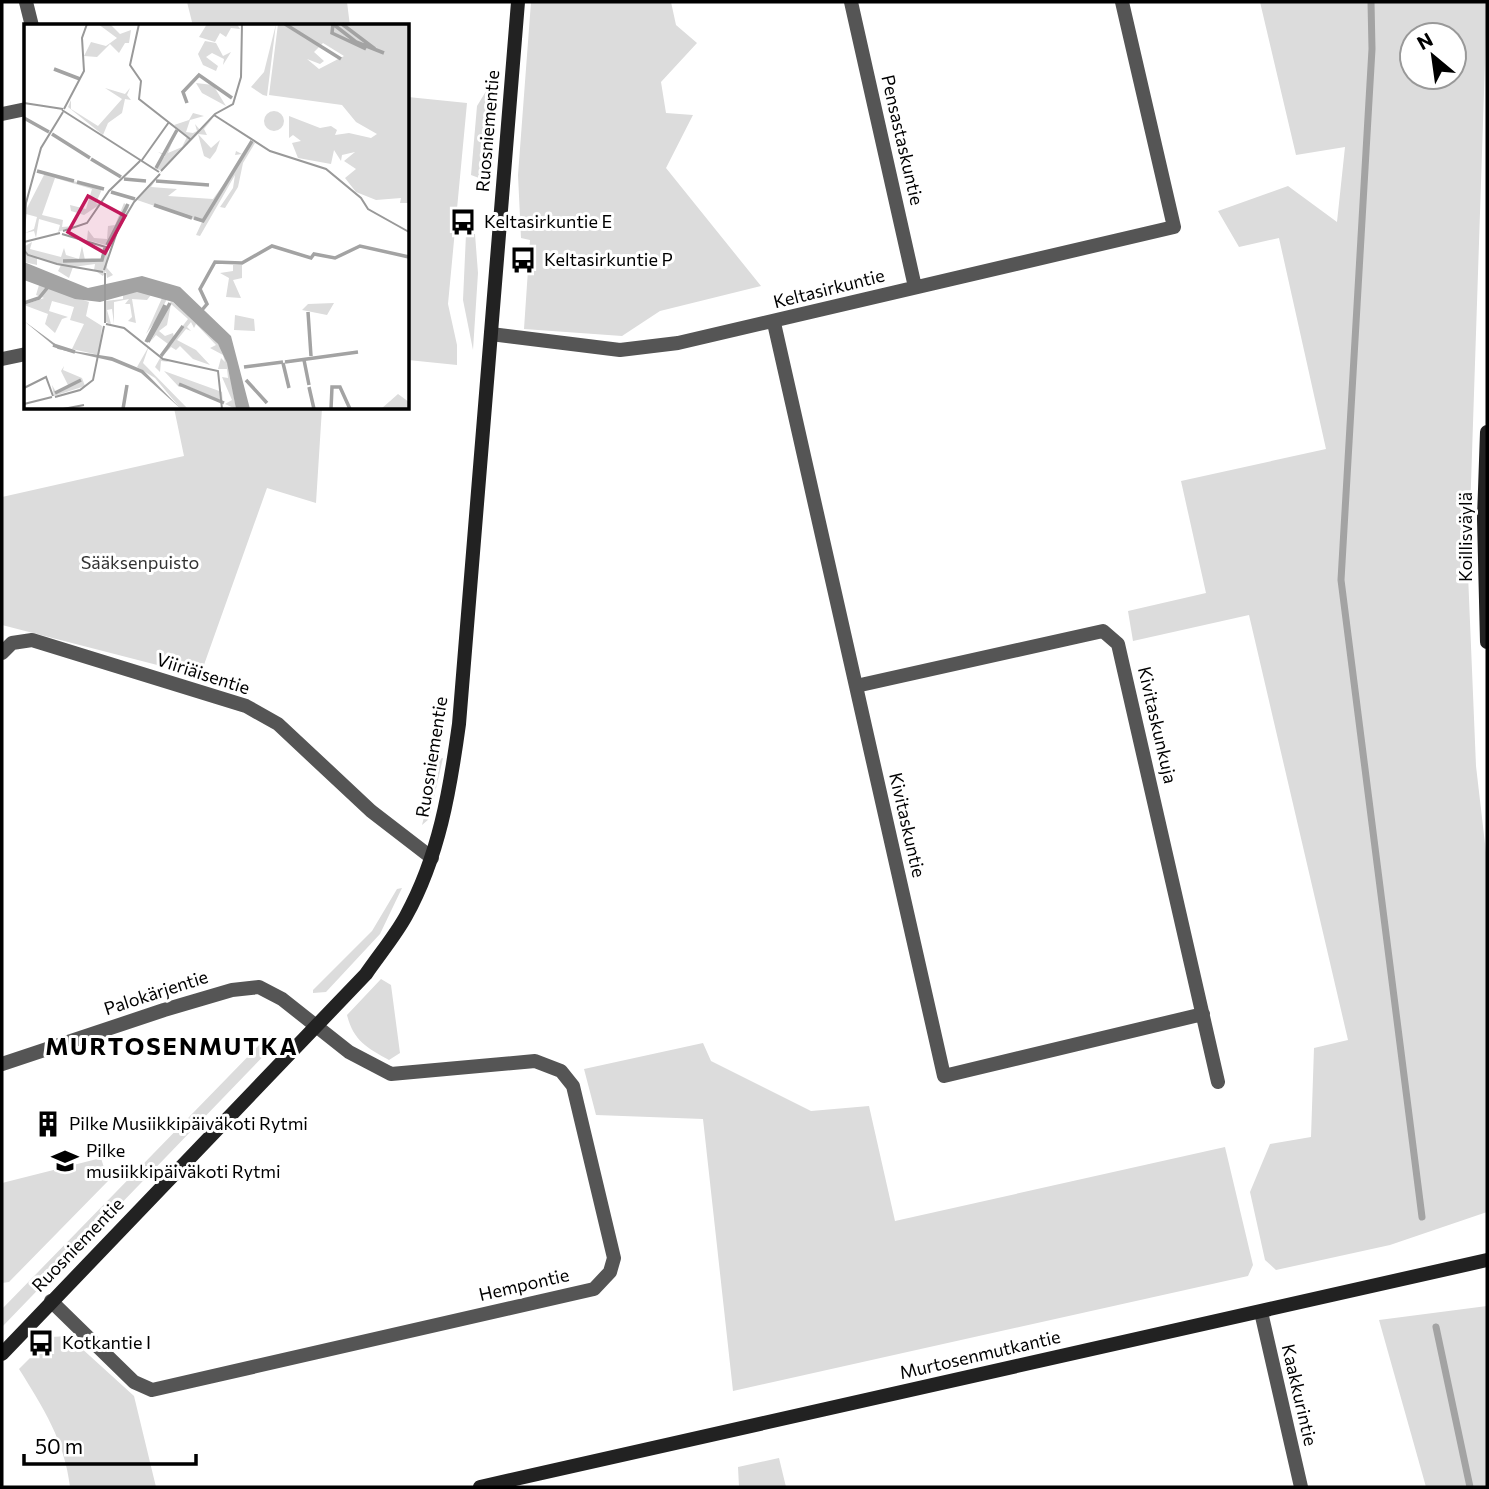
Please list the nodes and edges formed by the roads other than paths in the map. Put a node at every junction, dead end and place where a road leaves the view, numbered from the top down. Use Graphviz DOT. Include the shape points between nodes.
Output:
graph roads {
  1 [pos="26,2"];
  2 [pos="518,2"];
  3 [pos="851,2"];
  4 [pos="1122,2"];
  5 [pos="32,24"];
  6 [pos="24,109"];
  7 [pos="2,114"];
  8 [pos="915,287"];
  9 [pos="774,323"];
  10 [pos="491,334"];
  11 [pos="24,354"];
  12 [pos="2,359"];
  13 [pos="1487,432"];
  14 [pos="1487,642"];
  15 [pos="2,653"];
  16 [pos="856,686"];
  17 [pos="432,858"];
  18 [pos="1203,1014"];
  19 [pos="316,1025"];
  20 [pos="2,1064"];
  21 [pos="1218,1082"];
  22 [pos="1487,1260"];
  23 [pos="51,1301"];
  24 [pos="1261,1312"];
  25 [pos="2,1354"];
  26 [pos="480,1487"];
  27 [pos="1301,1487"];
  1 -- 5 [label="street"];
  2 -- 10 [label="main road, Ruosniementie"];
  3 -- 8 [label="street, Pensastaskuntie"];
  4 -- 8 [label="street, Keltasirkuntie" via="1174,227"];
  6 -- 7 [label="street"];
  8 -- 9 [label="street, Keltasirkuntie"];
  9 -- 10 [label="street, Keltasirkuntie" via="620,350"];
  9 -- 16 [label="street, Kivitaskuntie"];
  10 -- 17 [label="main road, Ruosniementie" via="459,724 448,803"];
  11 -- 12 [label="street"];
  13 -- 14 [label="main road, Koillisväylä"];
  15 -- 17 [label="street, Viiriäisentie" via="12,643 32,640 246,706 278,724 372,811"];
  16 -- 18 [label="street, Kivitaskunkuja" via="1103,631 1118,644"];
  16 -- 18 [label="street, Kivitaskuntie" via="944,1076"];
  17 -- 19 [label="main road, Ruosniementie" via="398,928 366,974"];
  18 -- 21 [label="street, Kivitaskunkuja"];
  19 -- 20 [label="street, Palokärjentie" via="259,987 232,990"];
  19 -- 23 [label="main road, Ruosniementie"];
  19 -- 23 [label="street, Hempontie" via="349,1052 391,1073 535,1061 561,1071 573,1086 614,1258 610,1272 594,1289 152,1390 134,1382"];
  22 -- 24 [label="main road, Murtosenmutkantie"];
  23 -- 25 [label="main road, Ruosniementie"];
  24 -- 26 [label="main road, Murtosenmutkantie"];
  24 -- 27 [label="street, Kaakkurintie"];
}
